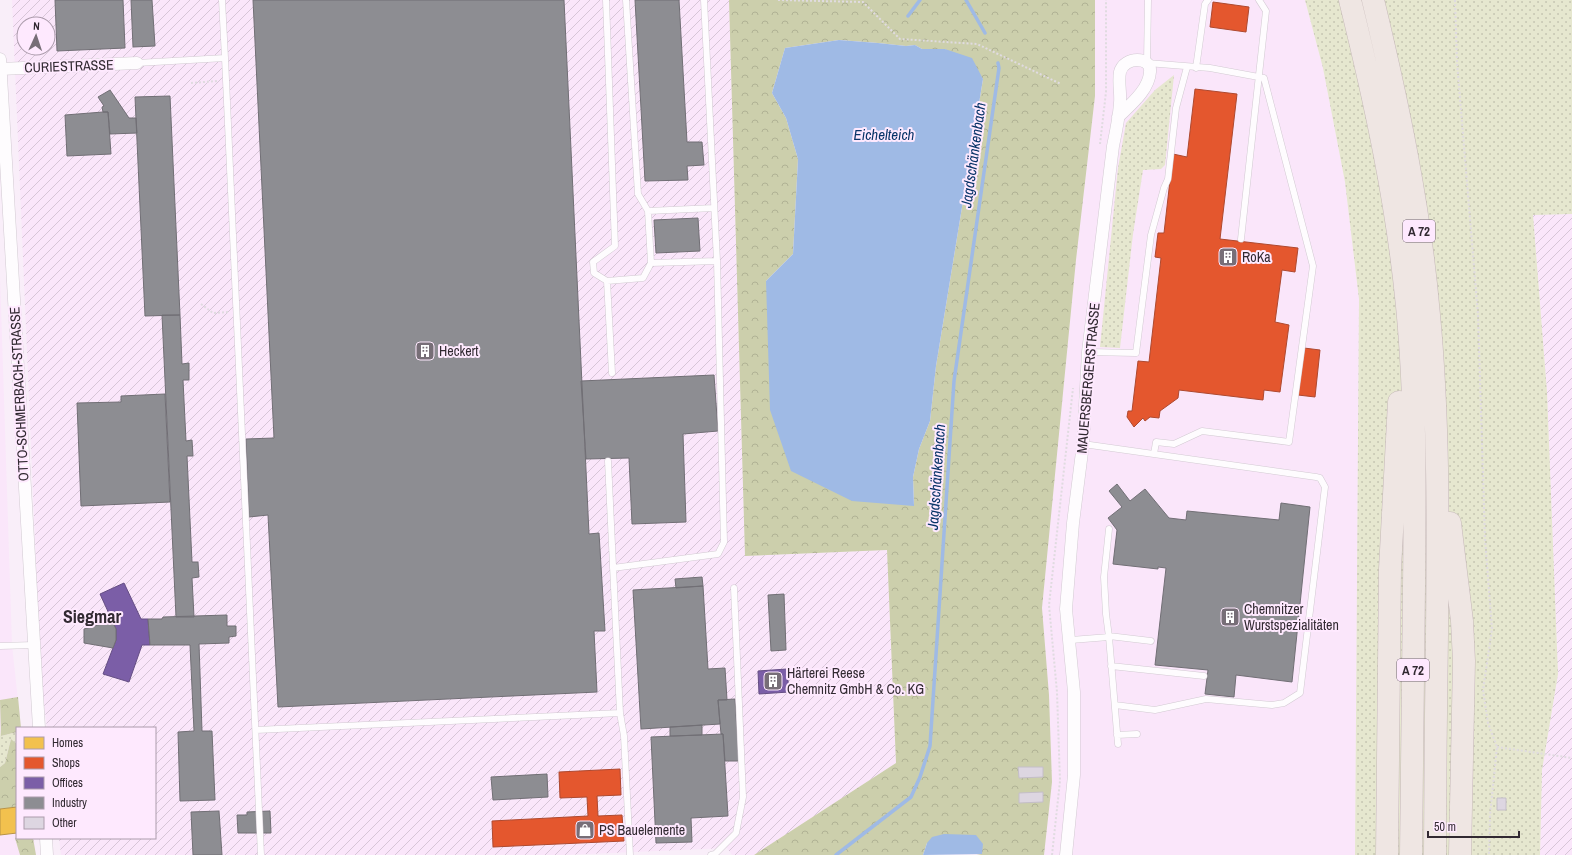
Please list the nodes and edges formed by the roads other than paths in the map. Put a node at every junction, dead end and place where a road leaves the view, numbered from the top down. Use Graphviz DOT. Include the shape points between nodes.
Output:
graph roads {
  1 [pos="222,0"];
  2 [pos="606,0"];
  3 [pos="626,0"];
  4 [pos="704,0"];
  5 [pos="1148,0"];
  6 [pos="1208,0"];
  7 [pos="1259,0"];
  8 [pos="1350,0"];
  9 [pos="1373,0"];
  10 [pos="225,58"];
  11 [pos="0,59"];
  12 [pos="137,63"];
  13 [pos="1147,63"];
  14 [pos="1187,67"];
  15 [pos="1196,68"];
  16 [pos="0,69"];
  17 [pos="1259,77"];
  18 [pos="1118,117"];
  19 [pos="714,208"];
  20 [pos="648,211"];
  21 [pos="1241,239"];
  22 [pos="717,262"];
  23 [pos="651,263"];
  24 [pos="608,281"];
  25 [pos="1407,308"];
  26 [pos="1088,352"];
  27 [pos="612,373"];
  28 [pos="1083,444"];
  29 [pos="1154,454"];
  30 [pos="608,461"];
  31 [pos="1437,466"];
  32 [pos="1109,529"];
  33 [pos="613,568"];
  34 [pos="734,588"];
  35 [pos="1109,636"];
  36 [pos="1070,640"];
  37 [pos="1151,641"];
  38 [pos="34,644"];
  39 [pos="0,646"];
  40 [pos="1111,666"];
  41 [pos="1204,676"];
  42 [pos="1115,705"];
  43 [pos="620,713"];
  44 [pos="39,727"];
  45 [pos="256,730"];
  46 [pos="1137,734"];
  47 [pos="1117,735"];
  48 [pos="1118,744"];
  49 [pos="46,839"];
  50 [pos="47,855"];
  51 [pos="261,855"];
  52 [pos="630,855"];
  53 [pos="711,855"];
  54 [pos="1066,855"];
  55 [pos="1387,855"];
  56 [pos="1412,855"];
  57 [pos="1435,855"];
  58 [pos="1460,855"];
  1 -- 10 [label="lane"];
  2 -- 24 [label="lane" via="616,246 593,262 594,273"];
  3 -- 20 [label="lane" via="638,194"];
  4 -- 19 [label="lane"];
  5 -- 13 [label="lane"];
  6 -- 15 [label="lane" via="1205,4"];
  7 -- 17 [label="lane" via="1266,11"];
  8 -- 25 [label="highway, A 72" via="1365,57 1387,166"];
  9 -- 31 [label="highway, A 72" via="1402,130 1420,237 1429,314"];
  10 -- 12 [label="lane"];
  10 -- 45 [label="lane"];
  11 -- 16 [label="street, OTTO-SCHMERBACH-STRASSE"];
  12 -- 16 [label="street, CURIESTRASSE"];
  13 -- 14 [label="lane"];
  13 -- 18 [label="street" via="1150,72 1143,90"];
  13 -- 18 [label="street, MAUERSBERGERSTRASSE" via="1133,60 1126,62 1120,72"];
  14 -- 15 [label="lane"];
  14 -- 26 [label="lane" via="1176,108 1168,179 1151,235 1136,353"];
  15 -- 17 [label="lane"];
  16 -- 38 [label="street, OTTO-SCHMERBACH-STRASSE"];
  17 -- 21 [label="lane"];
  17 -- 29 [label="lane" via="1264,78 1313,266 1289,442 1202,431 1174,444 1156,442"];
  18 -- 26 [label="street, MAUERSBERGERSTRASSE"];
  19 -- 20 [label="lane"];
  19 -- 22 [label="lane"];
  20 -- 23 [label="lane"];
  22 -- 23 [label="lane"];
  22 -- 33 [label="lane" via="724,542 718,554"];
  23 -- 24 [label="lane" via="643,278"];
  24 -- 27 [label="lane"];
  25 -- 55 [label="highway" via="1399,340 1399,411 1390,569"];
  25 -- 56 [label="highway, A 72" via="1415,485"];
  26 -- 28 [label="street, MAUERSBERGERSTRASSE"];
  28 -- 29 [label="lane"];
  28 -- 36 [label="street, MAUERSBERGERSTRASSE" via="1066,609"];
  29 -- 42 [label="lane" via="1316,476 1323,482 1325,491 1302,682 1300,693 1284,703 1206,699 1155,710"];
  30 -- 33 [label="lane"];
  31 -- 57 [label="highway, A 72"];
  31 -- 58 [label="highway" via="1450,526 1462,621 1464,661"];
  32 -- 35 [label="lane" via="1104,577"];
  33 -- 43 [label="lane"];
  34 -- 53 [label="lane" via="742,797 736,833"];
  35 -- 36 [label="lane"];
  35 -- 37 [label="lane"];
  35 -- 40 [label="lane"];
  36 -- 54 [label="street, MAUERSBERGERSTRASSE" via="1074,692 1074,775"];
  38 -- 39 [label="lane"];
  38 -- 44 [label="street, OTTO-SCHMERBACH-STRASSE"];
  40 -- 41 [label="lane"];
  40 -- 42 [label="lane"];
  42 -- 47 [label="lane"];
  43 -- 45 [label="lane"];
  43 -- 52 [label="lane" via="624,736"];
  45 -- 51 [label="lane"];
  46 -- 47 [label="lane"];
  47 -- 48 [label="lane"];
  49 -- 50 [label="street"];
}
